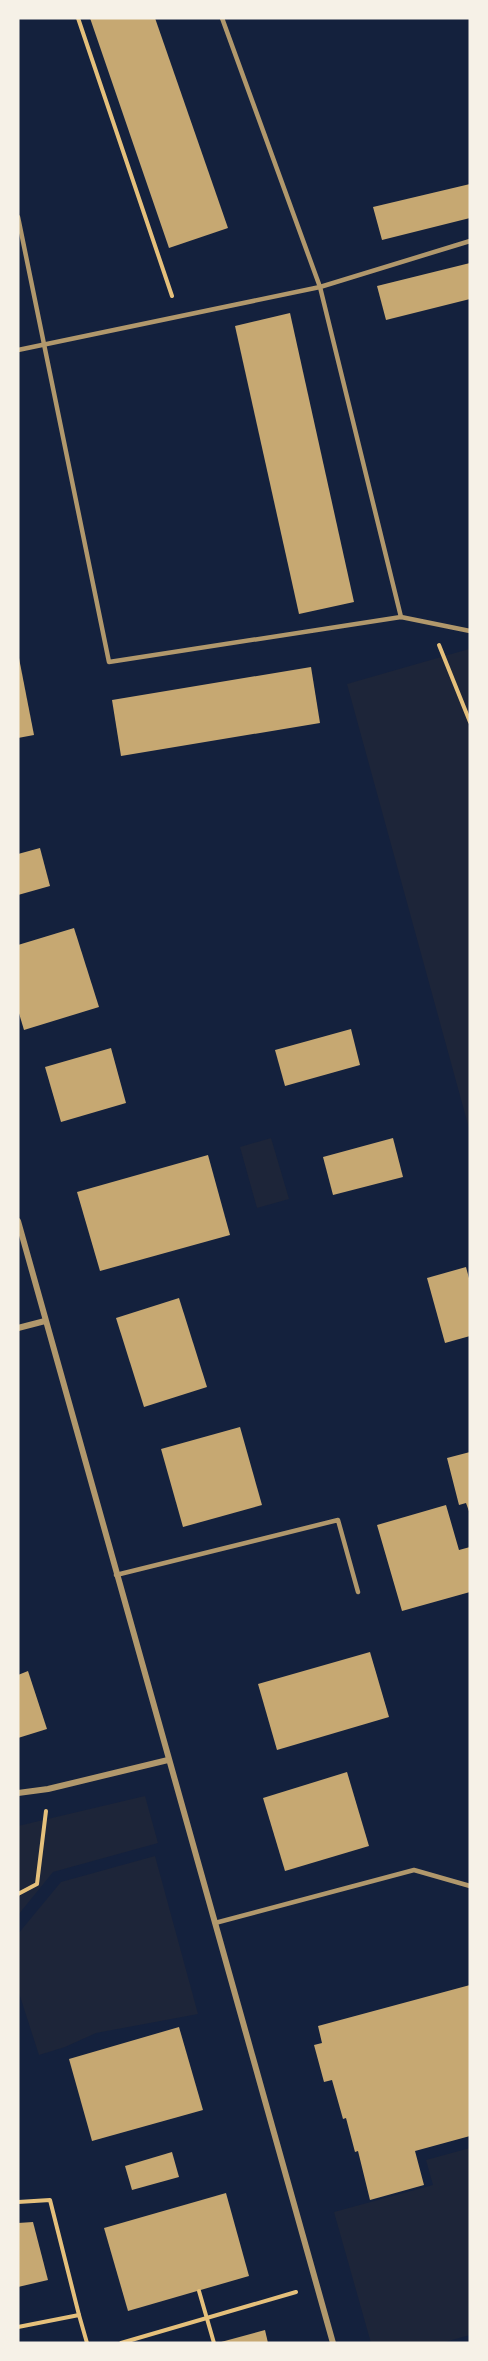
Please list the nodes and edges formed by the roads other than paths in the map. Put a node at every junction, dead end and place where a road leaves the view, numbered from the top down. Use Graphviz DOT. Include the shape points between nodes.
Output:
graph roads {
  1 [pos="222,18"];
  2 [pos="18,217"];
  3 [pos="470,241"];
  4 [pos="320,286"];
  5 [pos="45,346"];
  6 [pos="18,350"];
  7 [pos="401,617"];
  8 [pos="470,631"];
  9 [pos="18,1221"];
  10 [pos="45,1321"];
  11 [pos="18,1328"];
  12 [pos="116,1575"];
  13 [pos="358,1592"];
  14 [pos="168,1760"];
  15 [pos="18,1793"];
  16 [pos="470,1886"];
  17 [pos="215,1923"];
  18 [pos="333,2343"];
  1 -- 4 [label="lane"];
  2 -- 5 [label="lane"];
  3 -- 4 [label="lane"];
  4 -- 5 [label="lane"];
  4 -- 7 [label="lane"];
  5 -- 6 [label="lane"];
  5 -- 7 [label="lane" via="109,662"];
  7 -- 8 [label="lane"];
  9 -- 10 [label="street"];
  10 -- 11 [label="street"];
  10 -- 12 [label="street"];
  12 -- 13 [label="lane" via="338,1520"];
  12 -- 14 [label="street"];
  14 -- 15 [label="street"];
  14 -- 17 [label="street"];
  16 -- 17 [label="lane" via="414,1870"];
  17 -- 18 [label="street"];
}
